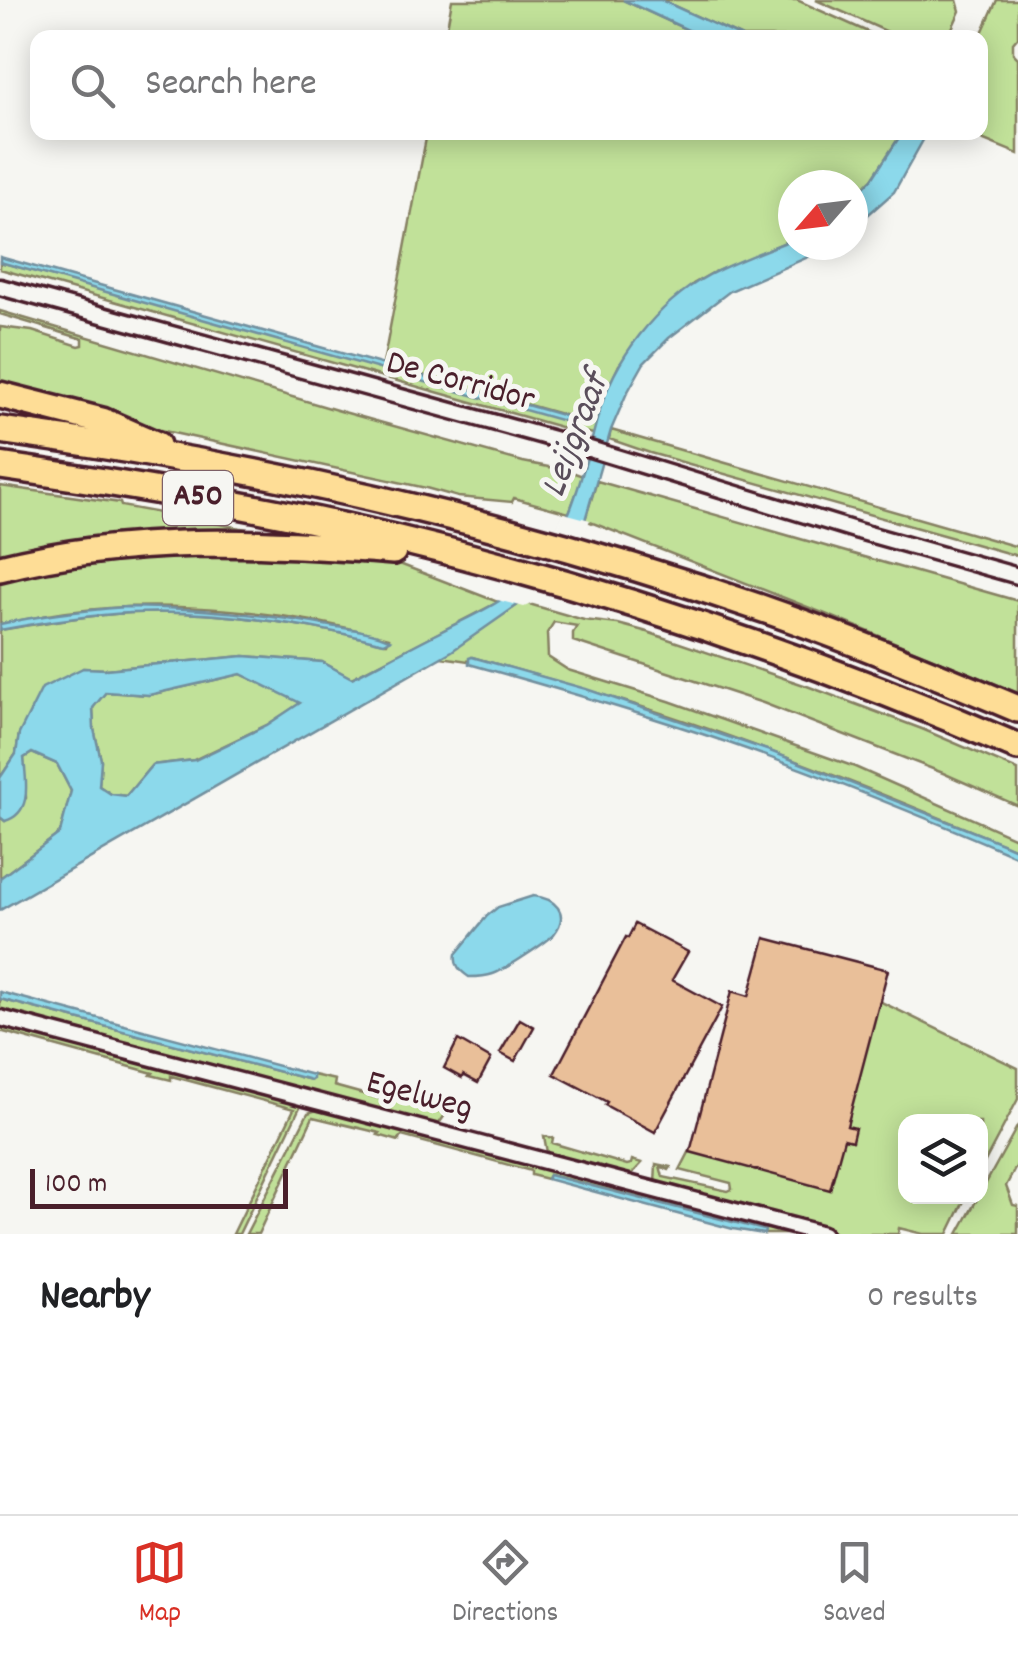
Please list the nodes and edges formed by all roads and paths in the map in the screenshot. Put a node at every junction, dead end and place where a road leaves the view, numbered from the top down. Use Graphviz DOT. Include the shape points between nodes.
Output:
graph roads {
  1 [pos="0,287"];
  2 [pos="0,394"];
  3 [pos="0,430"];
  4 [pos="194,461"];
  5 [pos="0,466"];
  6 [pos="473,559"];
  7 [pos="0,568"];
  8 [pos="1018,576"];
  9 [pos="1018,709"];
  10 [pos="1018,747"];
  11 [pos="0,1018"];
  12 [pos="822,1234"];
  1 -- 8 [label="street, De Corridor"];
  2 -- 4 [label="highway, A50" via="102,422"];
  3 -- 4 [label="highway, A50"];
  4 -- 9 [label="highway, A50" via="367,496 605,558 773,612"];
  5 -- 6 [label="highway, A50" via="158,490"];
  6 -- 7 [label="highway, A50" via="201,542 97,550"];
  6 -- 10 [label="highway, A50" via="696,624"];
  11 -- 12 [label="street, Egelweg"];
}
